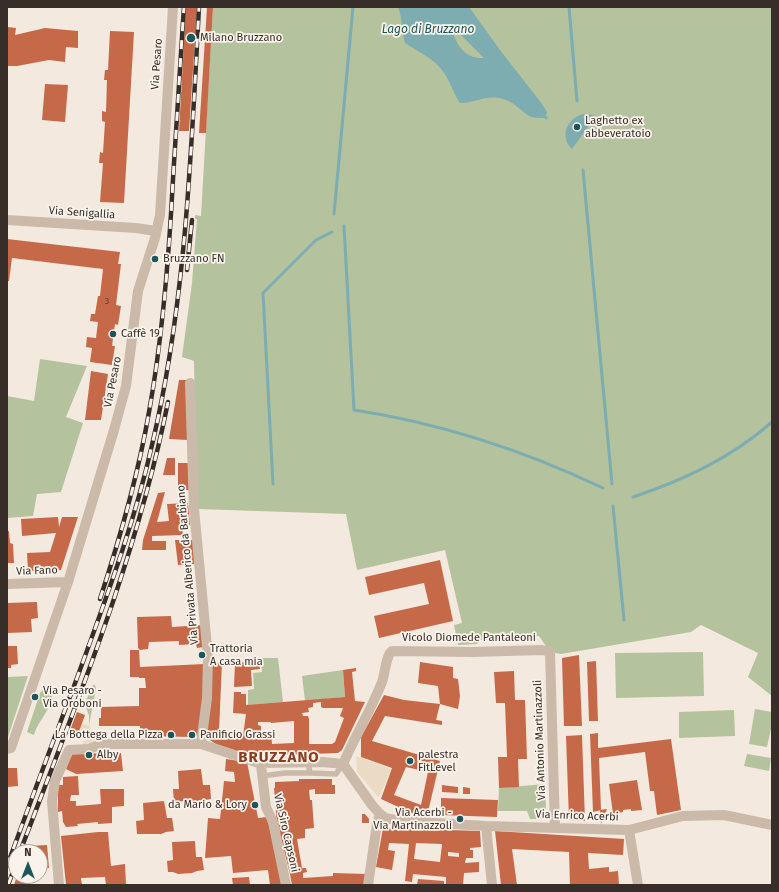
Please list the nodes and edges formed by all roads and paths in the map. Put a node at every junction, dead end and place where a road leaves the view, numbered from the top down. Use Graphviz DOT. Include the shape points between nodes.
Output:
graph roads {
  1 [pos="173,7"];
  2 [pos="7,220"];
  3 [pos="156,231"];
  4 [pos="190,383"];
  5 [pos="68,582"];
  6 [pos="7,584"];
  7 [pos="550,652"];
  8 [pos="201,744"];
  9 [pos="9,748"];
  10 [pos="308,762"];
  11 [pos="259,763"];
  12 [pos="342,764"];
  13 [pos="310,773"];
  14 [pos="262,776"];
  15 [pos="380,814"];
  16 [pos="486,826"];
  17 [pos="772,826"];
  18 [pos="555,828"];
  19 [pos="629,830"];
  20 [pos="59,885"];
  21 [pos="286,885"];
  22 [pos="368,885"];
  23 [pos="492,885"];
  24 [pos="638,885"];
  1 -- 3 [label="street, Via Pesaro" via="160,215"];
  2 -- 3 [label="street, Via Senigallia"];
  3 -- 5 [label="street, Via Pesaro" via="138,291 126,386"];
  4 -- 8 [label="street, Via Privata Alberico da Barbiano" via="194,509 208,657 207,698"];
  5 -- 6 [label="street, Via Fano"];
  5 -- 9 [label="street, Via Pesaro"];
  7 -- 12 [label="street, Vicolo Diomede Pantaleoni" via="392,651 388,655 380,686"];
  7 -- 18 [label="street, Via Antonio Martinazzoli"];
  8 -- 11 [label="street"];
  8 -- 20 [label="street" via="102,744 89,749 69,750 56,781 52,800"];
  10 -- 11 [label="street"];
  10 -- 12 [label="street"];
  10 -- 13 [label="lane"];
  11 -- 14 [label="street, Via Siro Capsoni"];
  12 -- 13 [label="lane" via="336,774"];
  12 -- 15 [label="street"];
  13 -- 14 [label="lane"];
  14 -- 21 [label="street, Via Siro Capsoni" via="266,808 273,822"];
  15 -- 16 [label="street, Via Enrico Acerbi" via="385,818 401,821"];
  15 -- 22 [label="street"];
  16 -- 18 [label="street, Via Enrico Acerbi"];
  16 -- 23 [label="street"];
  17 -- 19 [label="street, Via Enrico Acerbi" via="724,815 683,816"];
  18 -- 19 [label="street, Via Enrico Acerbi"];
  19 -- 24 [label="street"];
}
